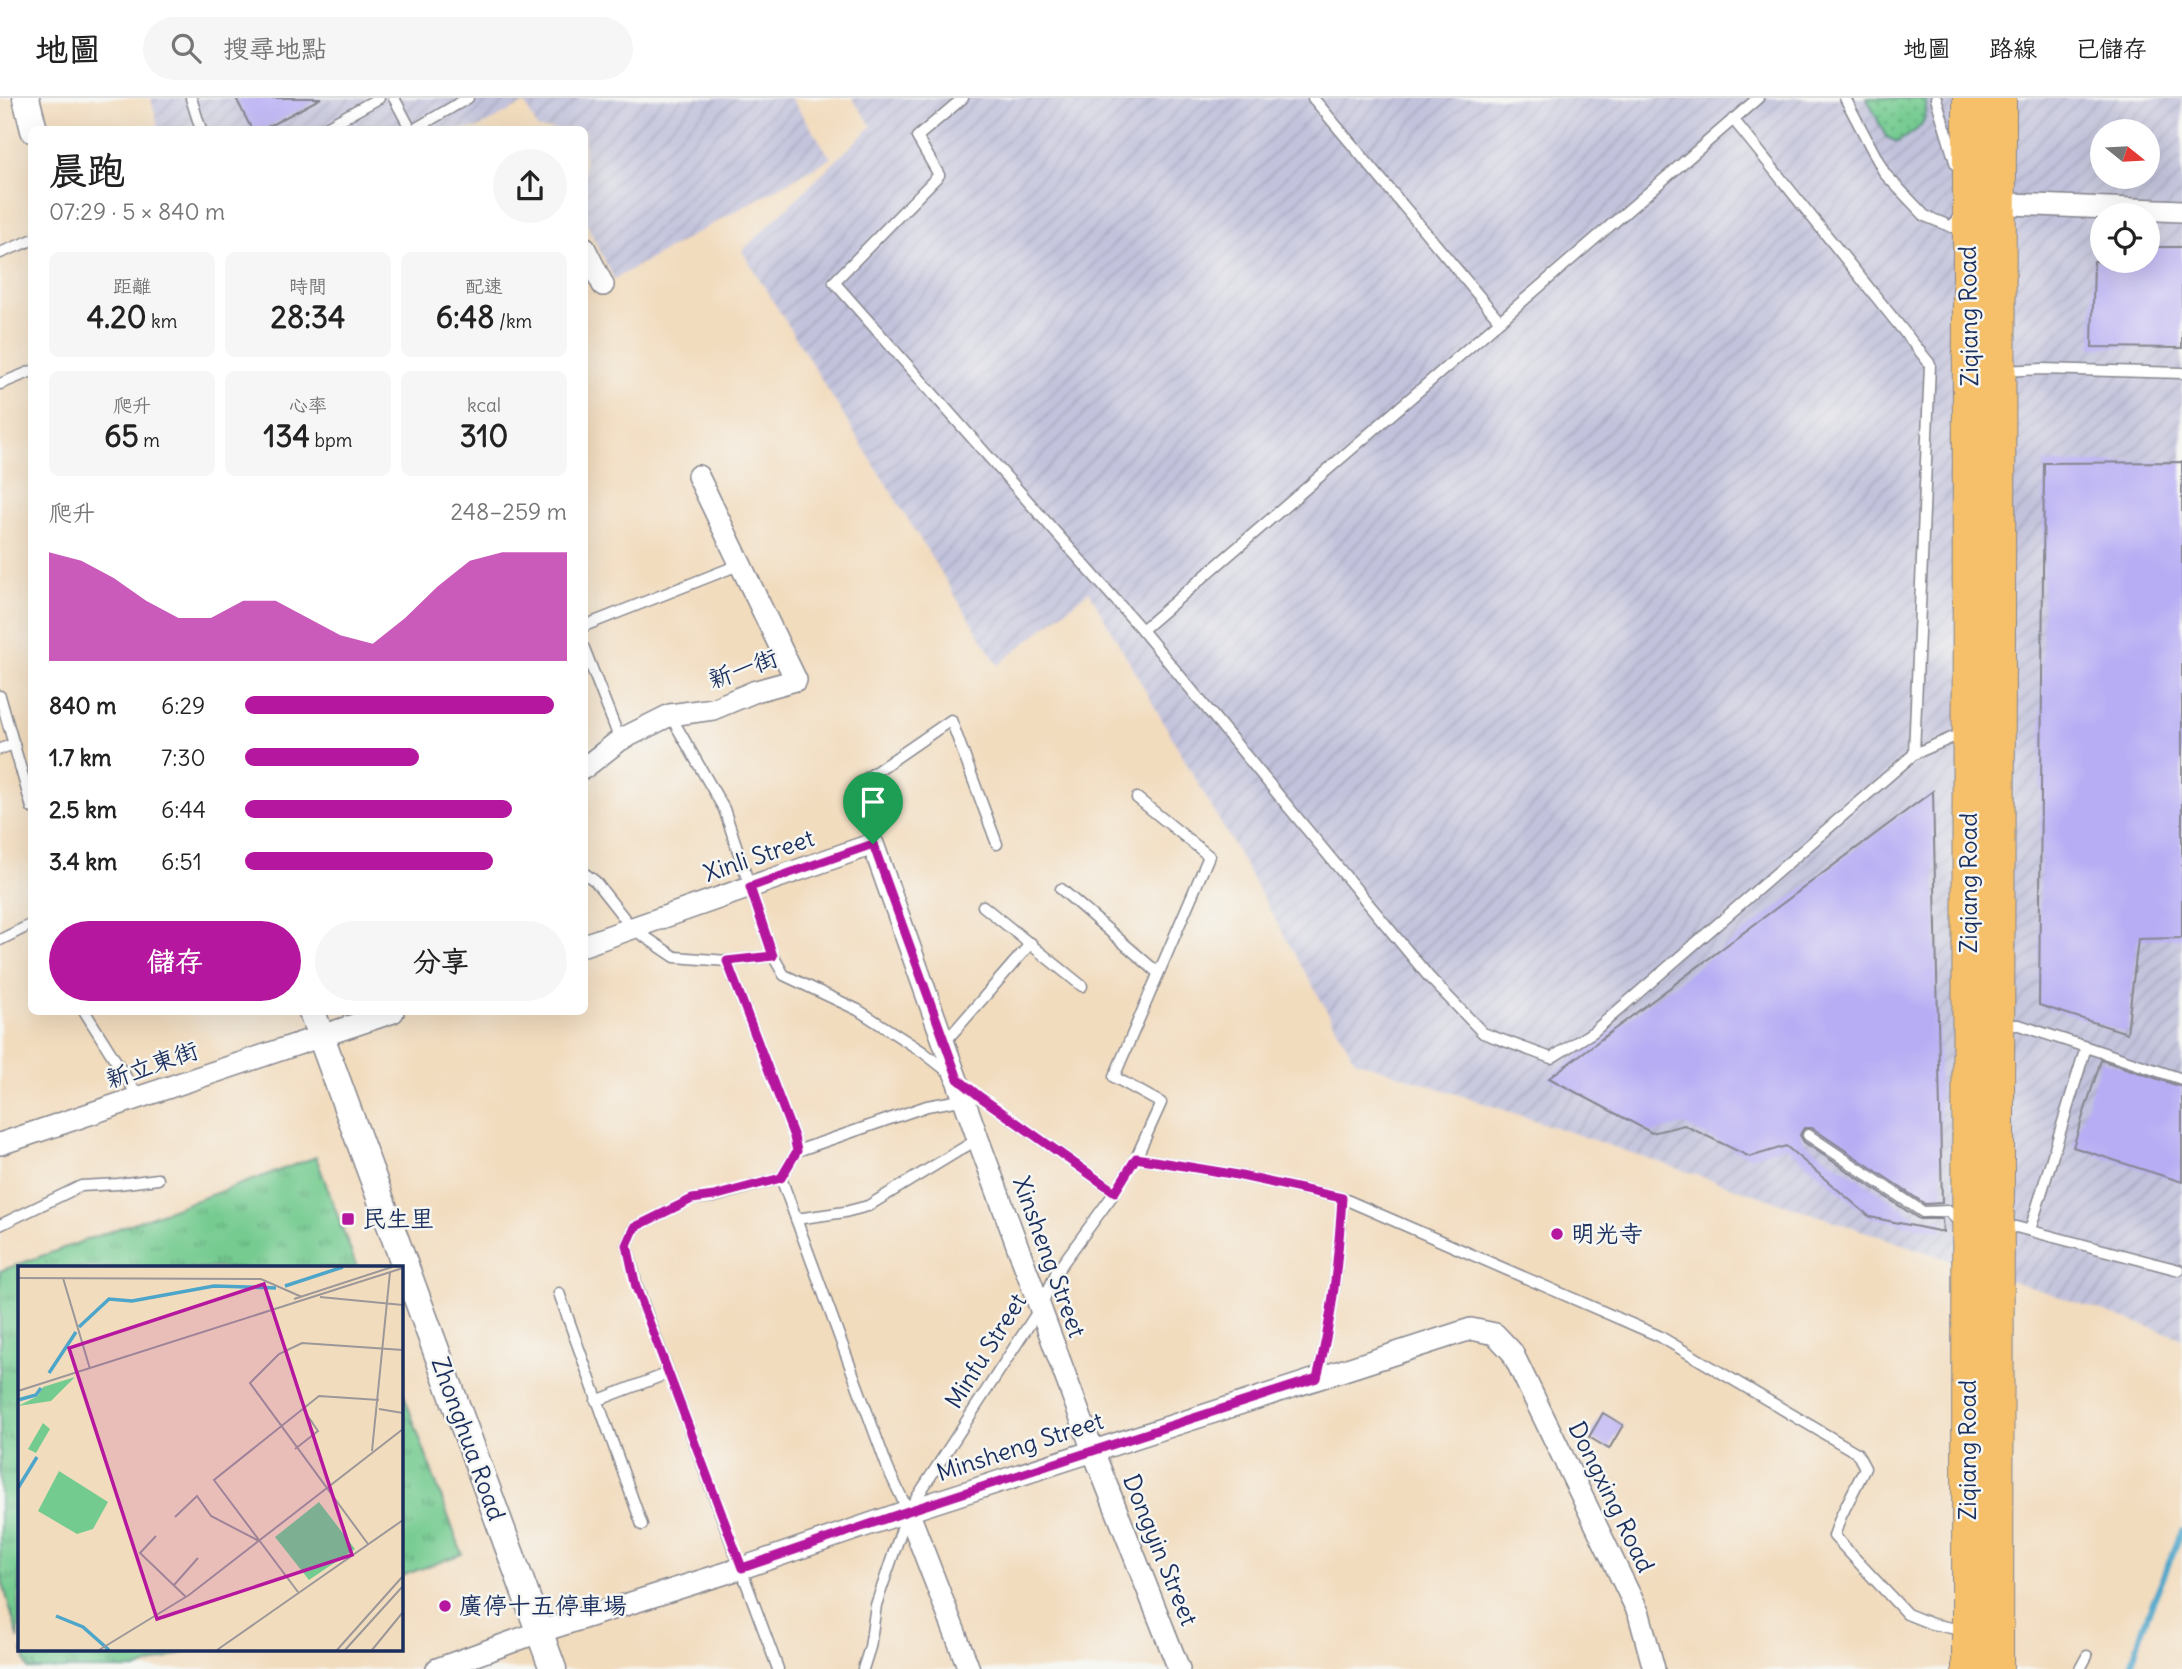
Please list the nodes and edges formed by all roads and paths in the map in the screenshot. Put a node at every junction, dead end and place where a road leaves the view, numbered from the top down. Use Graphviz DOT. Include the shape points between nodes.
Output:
graph roads {
  1 [pos="26,98"];
  2 [pos="191,98"];
  3 [pos="379,98"];
  4 [pos="394,98"];
  5 [pos="468,98"];
  6 [pos="963,98"];
  7 [pos="1313,98"];
  8 [pos="1758,98"];
  9 [pos="1845,98"];
  10 [pos="1936,98"];
  11 [pos="1969,98"];
  12 [pos="2002,98"];
  13 [pos="1733,119"];
  14 [pos="33,126"];
  15 [pos="200,126"];
  16 [pos="328,126"];
  17 [pos="410,126"];
  18 [pos="419,126"];
  19 [pos="1968,201"];
  20 [pos="2000,205"];
  21 [pos="2182,211"];
  22 [pos="28,242"];
  23 [pos="0,253"];
  24 [pos="588,255"];
  25 [pos="603,285"];
  26 [pos="1500,321"];
  27 [pos="1985,372"];
  28 [pos="2182,373"];
  29 [pos="28,374"];
  30 [pos="0,384"];
  31 [pos="698,476"];
  32 [pos="741,564"];
  33 [pos="588,624"];
  34 [pos="1142,630"];
  35 [pos="588,658"];
  36 [pos="0,696"];
  37 [pos="670,715"];
  38 [pos="1984,728"];
  39 [pos="620,740"];
  40 [pos="14,744"];
  41 [pos="0,749"];
  42 [pos="1914,754"];
  43 [pos="588,765"];
  44 [pos="28,794"];
  45 [pos="1137,799"];
  46 [pos="873,844"];
  47 [pos="997,844"];
  48 [pos="588,876"];
  49 [pos="750,887"];
  50 [pos="1061,889"];
  51 [pos="983,906"];
  52 [pos="632,928"];
  53 [pos="28,929"];
  54 [pos="0,940"];
  55 [pos="1031,943"];
  56 [pos="588,944"];
  57 [pos="773,956"];
  58 [pos="727,961"];
  59 [pos="1158,974"];
  60 [pos="1082,986"];
  61 [pos="87,1015"];
  62 [pos="313,1015"];
  63 [pos="337,1015"];
  64 [pos="384,1015"];
  65 [pos="1998,1025"];
  66 [pos="321,1037"];
  67 [pos="944,1042"];
  68 [pos="2086,1046"];
  69 [pos="2182,1079"];
  70 [pos="968,1092"];
  71 [pos="139,1098"];
  72 [pos="1808,1135"];
  73 [pos="978,1139"];
  74 [pos="0,1144"];
  75 [pos="797,1151"];
  76 [pos="1136,1158"];
  77 [pos="781,1178"];
  78 [pos="158,1179"];
  79 [pos="1115,1192"];
  80 [pos="1342,1198"];
  81 [pos="796,1219"];
  82 [pos="0,1225"];
  83 [pos="1984,1230"];
  84 [pos="2030,1230"];
  85 [pos="2179,1270"];
  86 [pos="559,1293"];
  87 [pos="1040,1308"];
  88 [pos="1512,1352"];
  89 [pos="669,1373"];
  90 [pos="1317,1378"];
  91 [pos="596,1401"];
  92 [pos="1093,1451"];
  93 [pos="908,1511"];
  94 [pos="642,1525"];
  95 [pos="742,1568"];
  96 [pos="539,1632"];
  97 [pos="1982,1632"];
  98 [pos="2087,1656"];
  99 [pos="1171,1667"];
  100 [pos="437,1669"];
  101 [pos="553,1669"];
  102 [pos="778,1669"];
  103 [pos="863,1669"];
  104 [pos="969,1669"];
  105 [pos="1654,1669"];
  106 [pos="1968,1669"];
  107 [pos="1997,1669"];
  108 [pos="2080,1669"];
  1 -- 14 [label="street"];
  2 -- 15 [label="lane"];
  3 -- 16 [label="lane"];
  4 -- 17 [label="lane"];
  5 -- 18 [label="lane"];
  6 -- 34 [label="lane" via="917,137 939,175 834,282"];
  7 -- 26 [label="lane"];
  8 -- 13 [label="lane"];
  9 -- 19 [label="lane" via="1885,174 1925,216 1952,227"];
  10 -- 19 [label="lane"];
  11 -- 19 [label="main road, Ziqiang Road"];
  12 -- 20 [label="main road, Ziqiang Road"];
  13 -- 26 [label="lane"];
  13 -- 42 [label="lane" via="1930,364"];
  19 -- 20 [label="street"];
  19 -- 27 [label="main road, Ziqiang Road"];
  20 -- 21 [label="street"];
  20 -- 27 [label="main road, Ziqiang Road"];
  22 -- 23 [label="lane"];
  24 -- 25 [label="street"];
  26 -- 34 [label="lane"];
  27 -- 28 [label="lane"];
  27 -- 38 [label="main road, Ziqiang Road"];
  29 -- 30 [label="lane"];
  31 -- 32 [label="street, 新一街"];
  32 -- 33 [label="lane"];
  32 -- 37 [label="street, 新一街" via="796,680 713,709"];
  34 -- 42 [label="lane" via="1429,977 1483,1033 1550,1058 1593,1032"];
  35 -- 39 [label="lane"];
  36 -- 40 [label="lane"];
  37 -- 39 [label="street, 新一街"];
  37 -- 49 [label="lane" via="724,809"];
  38 -- 42 [label="lane"];
  38 -- 65 [label="main road, Ziqiang Road"];
  38 -- 83 [label="main road, Ziqiang Road"];
  39 -- 43 [label="street, 新一街"];
  40 -- 41 [label="lane"];
  40 -- 44 [label="lane"];
  45 -- 59 [label="lane" via="1209,856"];
  46 -- 47 [label="lane" via="858,784 951,720"];
  46 -- 49 [label="street, Xinli Street"];
  46 -- 67 [label="street"];
  48 -- 52 [label="lane"];
  49 -- 52 [label="street, Xinli Street"];
  49 -- 57 [label="lane"];
  50 -- 59 [label="lane"];
  51 -- 55 [label="lane"];
  52 -- 56 [label="street, Xinli Street"];
  52 -- 58 [label="lane" via="675,957"];
  53 -- 54 [label="lane"];
  55 -- 60 [label="lane"];
  55 -- 67 [label="lane"];
  57 -- 58 [label="lane"];
  57 -- 70 [label="lane" via="784,975 858,1010 923,1052"];
  58 -- 75 [label="lane"];
  59 -- 76 [label="lane, Minfu Street" via="1114,1077 1161,1103"];
  61 -- 71 [label="lane"];
  62 -- 66 [label="street, Zhonghua Road"];
  63 -- 66 [label="street"];
  64 -- 66 [label="street"];
  65 -- 68 [label="lane" via="2019,1025"];
  65 -- 83 [label="main road, Ziqiang Road"];
  66 -- 71 [label="street, 新立東街"];
  66 -- 96 [label="street, Zhonghua Road"];
  67 -- 70 [label="street"];
  68 -- 69 [label="lane"];
  68 -- 84 [label="lane"];
  70 -- 73 [label="street, Xinsheng Street"];
  70 -- 75 [label="lane"];
  70 -- 79 [label="lane"];
  71 -- 74 [label="street, 新立東街"];
  72 -- 83 [label="lane" via="1923,1212 1948,1211"];
  73 -- 81 [label="lane" via="869,1206"];
  73 -- 87 [label="street, Xinsheng Street"];
  75 -- 77 [label="lane"];
  76 -- 79 [label="lane, Minfu Street"];
  76 -- 80 [label="lane"];
  77 -- 81 [label="lane"];
  77 -- 89 [label="lane" via="692,1199 635,1227 627,1245 636,1287"];
  78 -- 82 [label="lane" via="81,1186"];
  79 -- 87 [label="lane, Minfu Street" via="1057,1270"];
  80 -- 90 [label="lane" via="1336,1280"];
  80 -- 97 [label="lane" via="1660,1336 1857,1454 1865,1468 1834,1536 1907,1614 1932,1624"];
  81 -- 93 [label="lane" via="888,1469"];
  83 -- 84 [label="lane"];
  83 -- 97 [label="main road, Ziqiang Road"];
  84 -- 85 [label="lane"];
  86 -- 91 [label="lane"];
  87 -- 92 [label="street, Xinsheng Street"];
  87 -- 93 [label="lane, Minfu Street"];
  88 -- 90 [label="street, Minsheng Street" via="1495,1334 1471,1329"];
  88 -- 105 [label="street, Dongxing Road" via="1639,1614"];
  89 -- 91 [label="lane"];
  89 -- 95 [label="lane"];
  90 -- 92 [label="street, Minsheng Street"];
  91 -- 94 [label="lane"];
  92 -- 93 [label="street, Minsheng Street"];
  92 -- 99 [label="street, Dongyin Street"];
  93 -- 95 [label="street, Minsheng Street"];
  93 -- 103 [label="lane, Minfu Street" via="876,1605"];
  93 -- 104 [label="street"];
  95 -- 96 [label="street, Minsheng Street"];
  95 -- 102 [label="lane"];
  96 -- 100 [label="street, Minsheng Street"];
  96 -- 101 [label="street, Zhonghua Road"];
  97 -- 106 [label="main road, Ziqiang Road"];
  97 -- 107 [label="main road, Ziqiang Road"];
  98 -- 108 [label="lane"];
}
